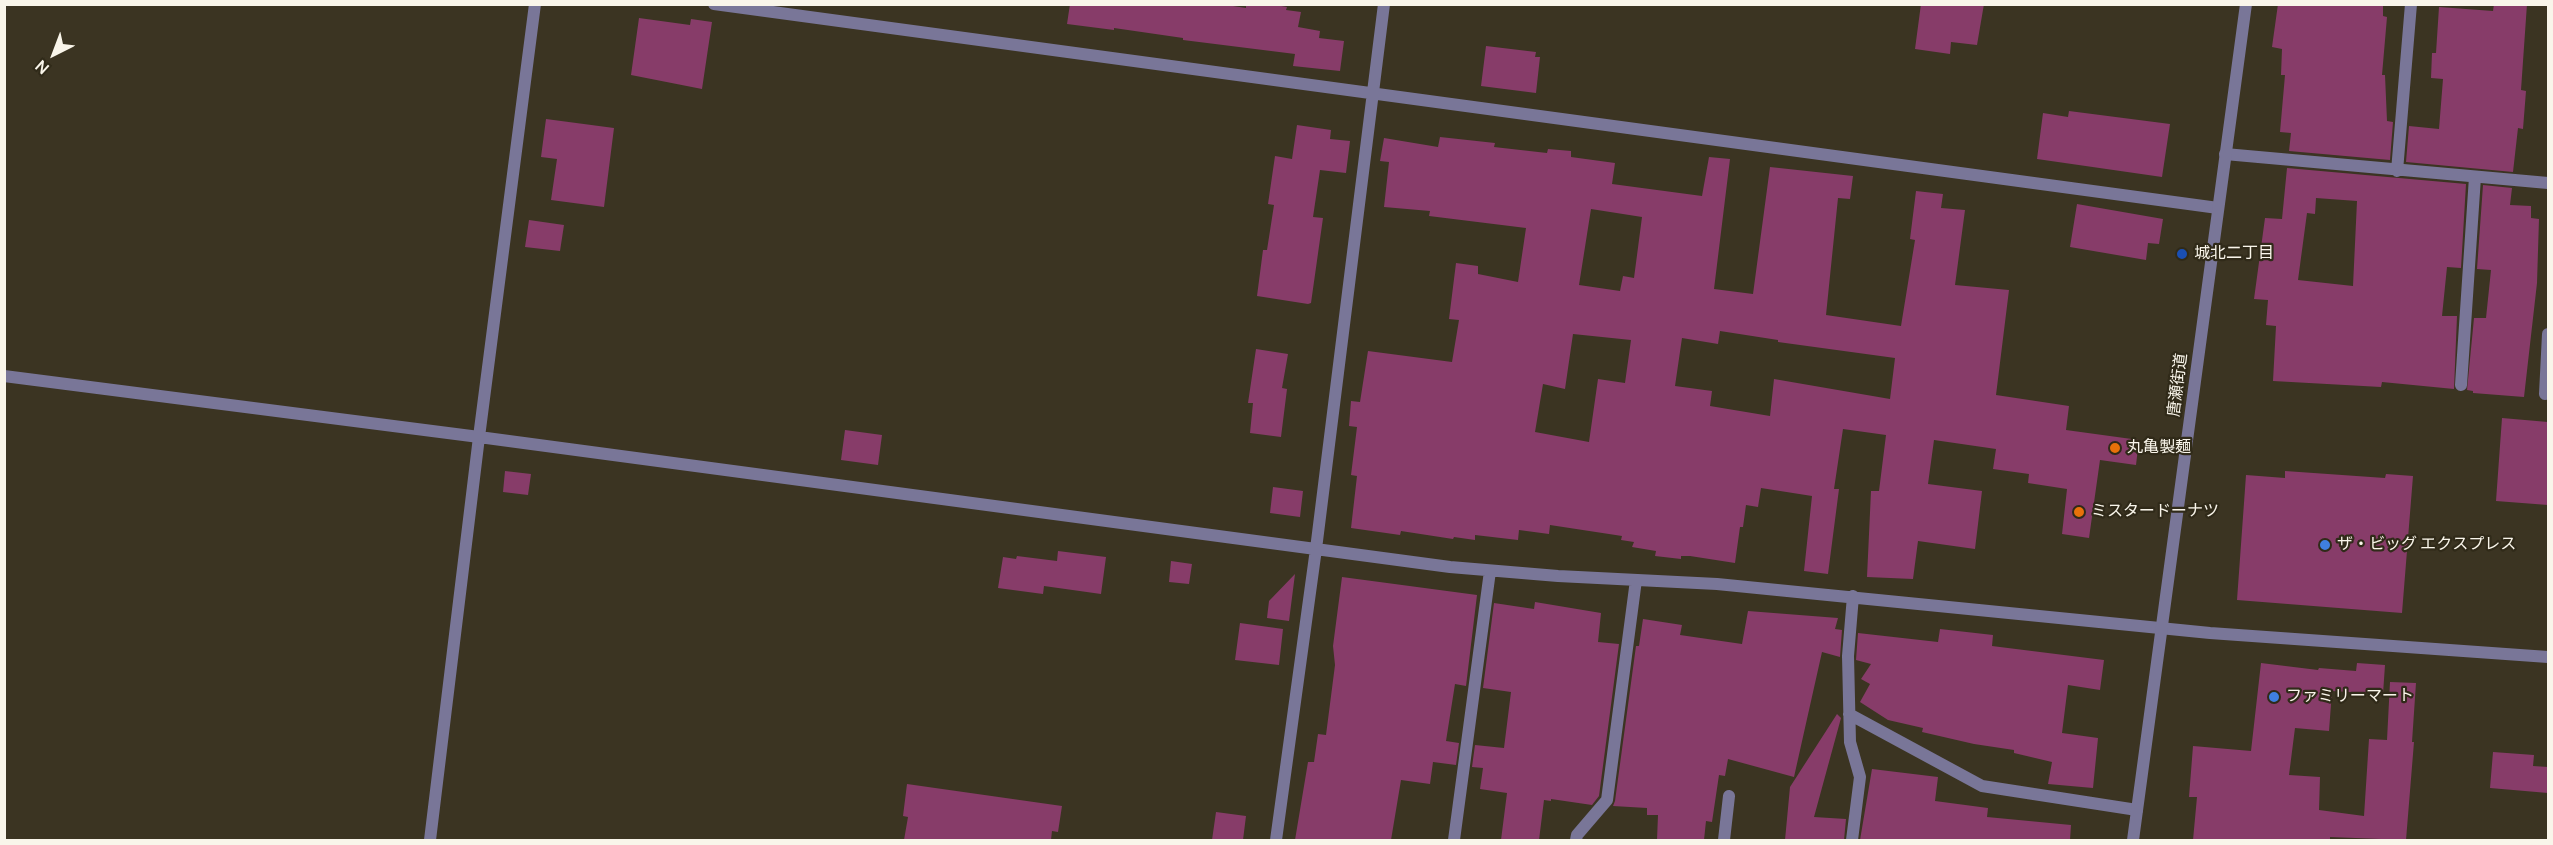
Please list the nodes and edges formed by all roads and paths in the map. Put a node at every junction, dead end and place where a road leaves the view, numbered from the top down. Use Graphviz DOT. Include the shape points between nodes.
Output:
graph roads {
  1 [pos="535,4"];
  2 [pos="714,4"];
  3 [pos="1384,4"];
  4 [pos="2246,4"];
  5 [pos="2411,4"];
  6 [pos="1373,92"];
  7 [pos="2225,154"];
  8 [pos="2397,171"];
  9 [pos="2475,177"];
  10 [pos="2548,183"];
  11 [pos="2218,208"];
  12 [pos="2548,334"];
  13 [pos="4,376"];
  14 [pos="2461,385"];
  15 [pos="2545,394"];
  16 [pos="479,437"];
  17 [pos="1316,549"];
  18 [pos="1490,571"];
  19 [pos="1636,580"];
  20 [pos="1853,596"];
  21 [pos="2162,627"];
  22 [pos="2548,657"];
  23 [pos="1849,714"];
  24 [pos="1729,796"];
  25 [pos="2137,810"];
  26 [pos="430,840"];
  27 [pos="1276,840"];
  28 [pos="1454,840"];
  29 [pos="1576,840"];
  30 [pos="1724,840"];
  31 [pos="1852,840"];
  32 [pos="2133,840"];
  1 -- 16 [label="street"];
  2 -- 6 [label="street"];
  3 -- 6 [label="street"];
  4 -- 7 [label="street, 唐瀬街道"];
  5 -- 8 [label="street"];
  6 -- 11 [label="street"];
  6 -- 17 [label="street"];
  7 -- 8 [label="street"];
  7 -- 11 [label="street, 唐瀬街道"];
  8 -- 9 [label="street"];
  9 -- 10 [label="street"];
  9 -- 14 [label="street"];
  11 -- 21 [label="street, 唐瀬街道"];
  12 -- 15 [label="street"];
  13 -- 16 [label="street"];
  16 -- 17 [label="street"];
  16 -- 26 [label="street"];
  17 -- 18 [label="street"];
  17 -- 27 [label="street"];
  18 -- 19 [label="street"];
  18 -- 28 [label="street"];
  19 -- 20 [label="street"];
  19 -- 29 [label="street" via="1606,800"];
  20 -- 21 [label="street"];
  20 -- 23 [label="street"];
  21 -- 22 [label="street"];
  21 -- 25 [label="street, 唐瀬街道"];
  23 -- 25 [label="street" via="1982,786"];
  23 -- 31 [label="street" via="1850,742 1860,777"];
  24 -- 30 [label="street"];
  25 -- 32 [label="street, 唐瀬街道"];
}
